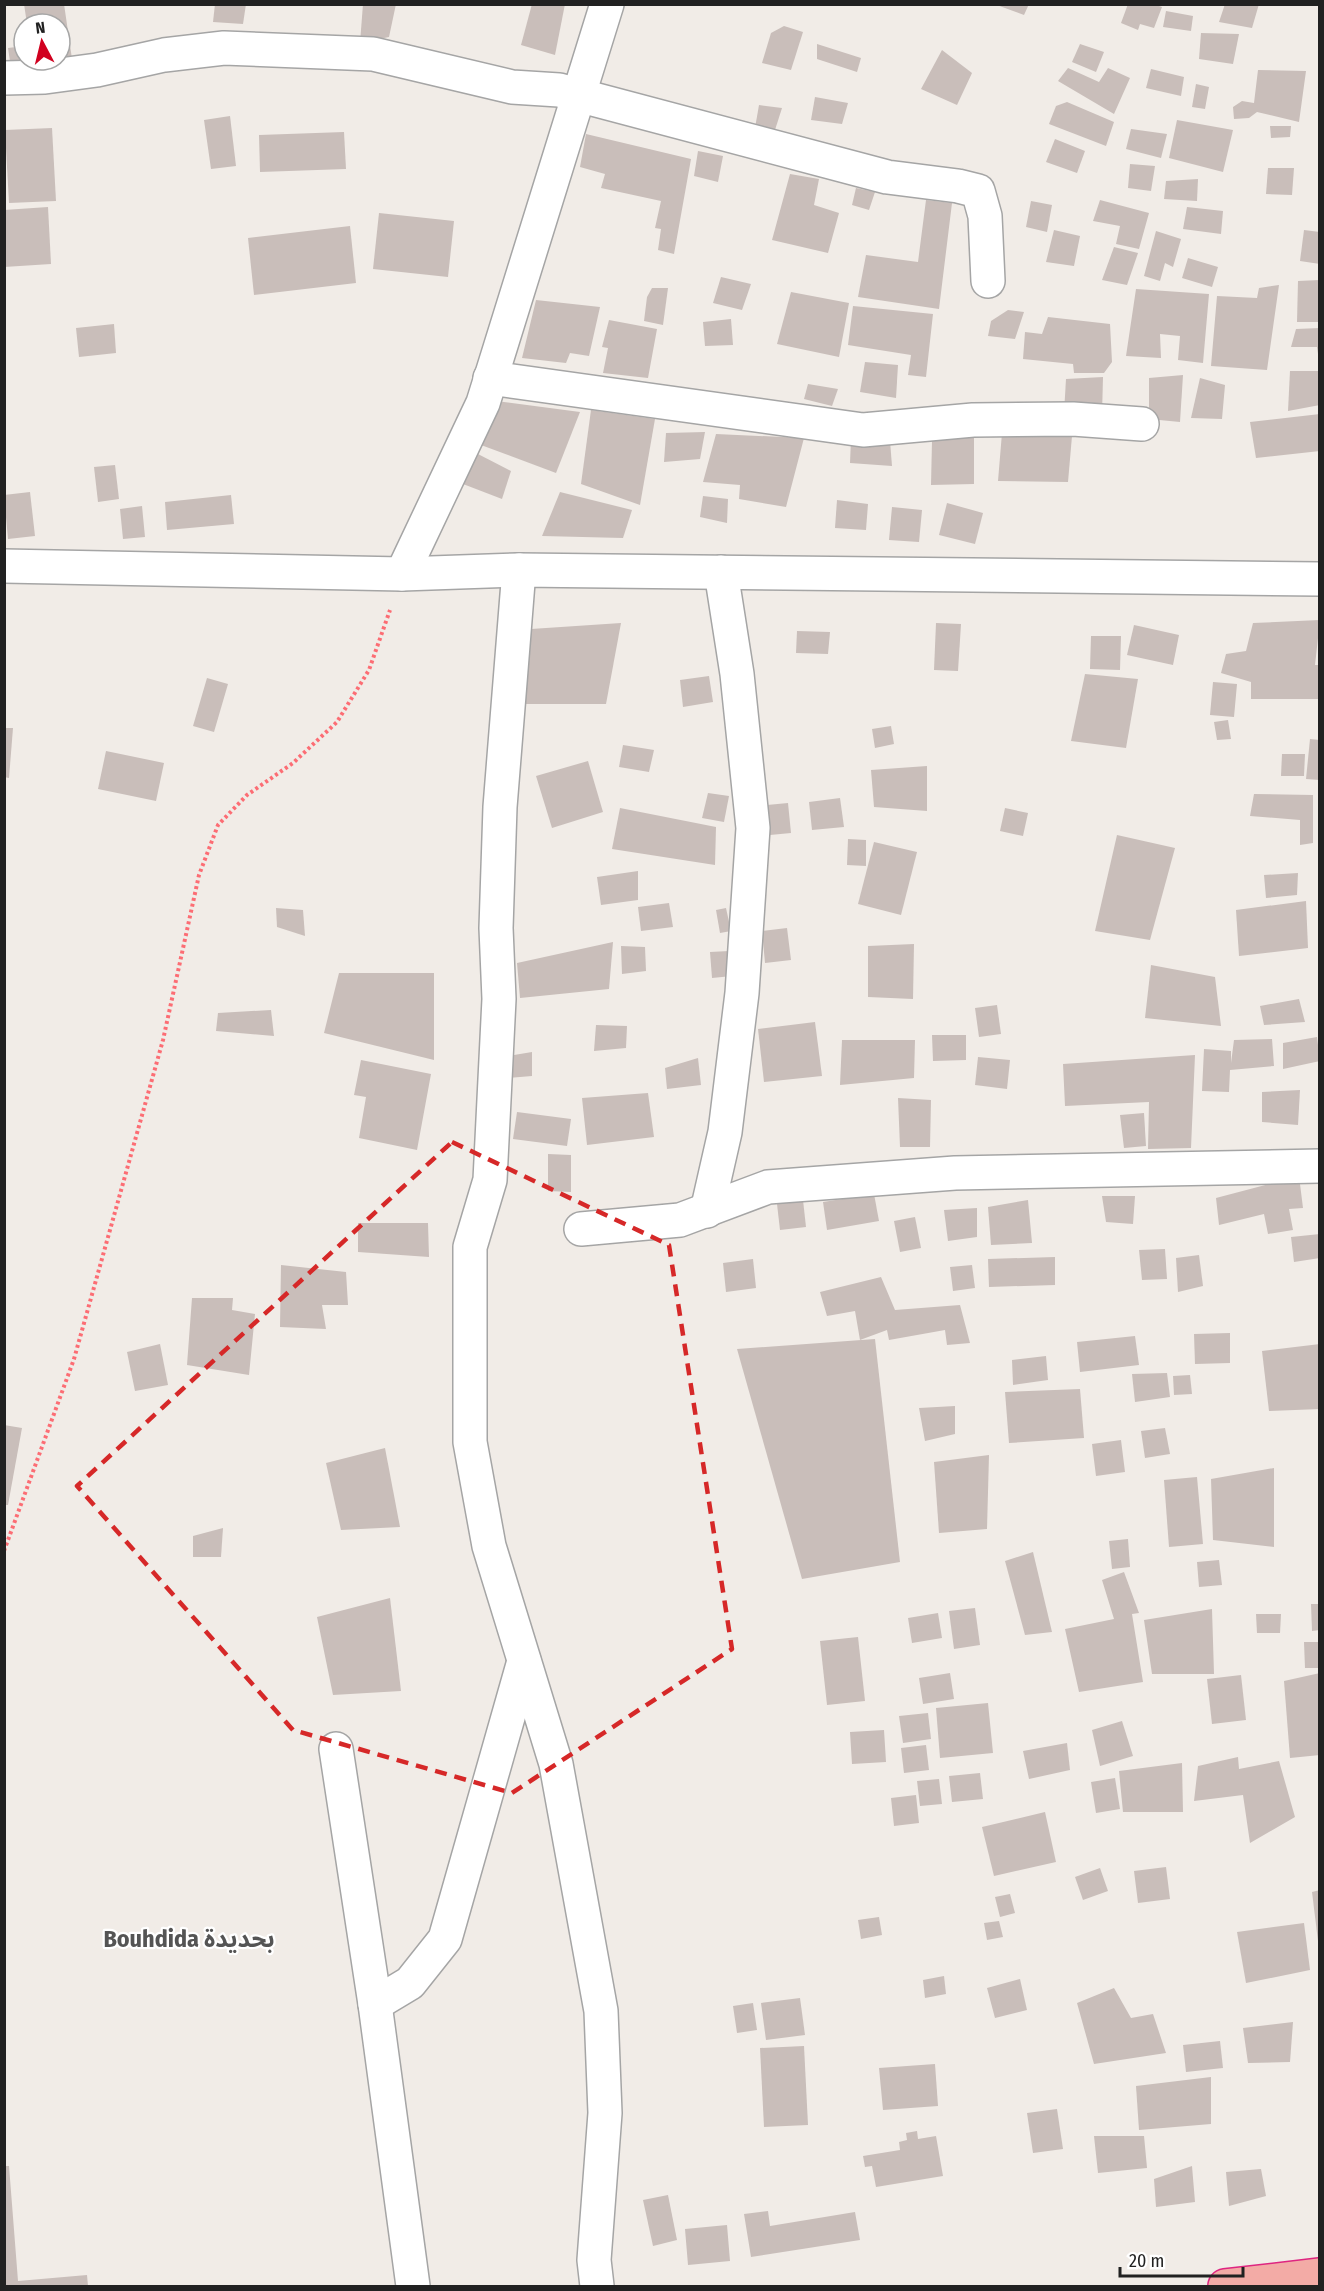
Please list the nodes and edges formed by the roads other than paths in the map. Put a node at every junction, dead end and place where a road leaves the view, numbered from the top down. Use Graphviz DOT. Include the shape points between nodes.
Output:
graph roads {
  1 [pos="607,4"];
  2 [pos="4,78"];
  3 [pos="578,97"];
  4 [pos="988,281"];
  5 [pos="490,378"];
  6 [pos="1142,424"];
  7 [pos="4,566"];
  8 [pos="519,570"];
  9 [pos="721,572"];
  10 [pos="402,574"];
  11 [pos="1320,579"];
  12 [pos="1320,1166"];
  13 [pos="707,1211"];
  14 [pos="581,1229"];
  15 [pos="524,1661"];
  16 [pos="336,1749"];
  17 [pos="375,2004"];
  18 [pos="1320,2275"];
  19 [pos="413,2286"];
  20 [pos="597,2286"];
  21 [pos="1225,2286"];
  1 -- 3 [label="street"];
  2 -- 3 [label="street" via="97,70 164,55 224,48 373,54 512,87 558,90"];
  3 -- 4 [label="street" via="887,177 978,191 985,216"];
  3 -- 5 [label="street"];
  5 -- 6 [label="street" via="864,430 973,420 1073,419"];
  5 -- 10 [label="street" via="483,403"];
  7 -- 10 [label="street"];
  8 -- 9 [label="street"];
  8 -- 10 [label="street"];
  8 -- 15 [label="street" via="500,807 496,928 499,999 490,1180 470,1247 470,1442 489,1546"];
  9 -- 11 [label="street"];
  9 -- 13 [label="street" via="737,674 753,828 742,993 724,1132"];
  12 -- 13 [label="street" via="955,1173 768,1187"];
  13 -- 14 [label="street" via="680,1220"];
  15 -- 17 [label="street" via="445,1939 410,1983"];
  15 -- 20 [label="street" via="556,1764 601,2011 605,2114 594,2260"];
  16 -- 17 [label="street"];
  17 -- 19 [label="street"];
  18 -- 21 [label="highway"];
}
